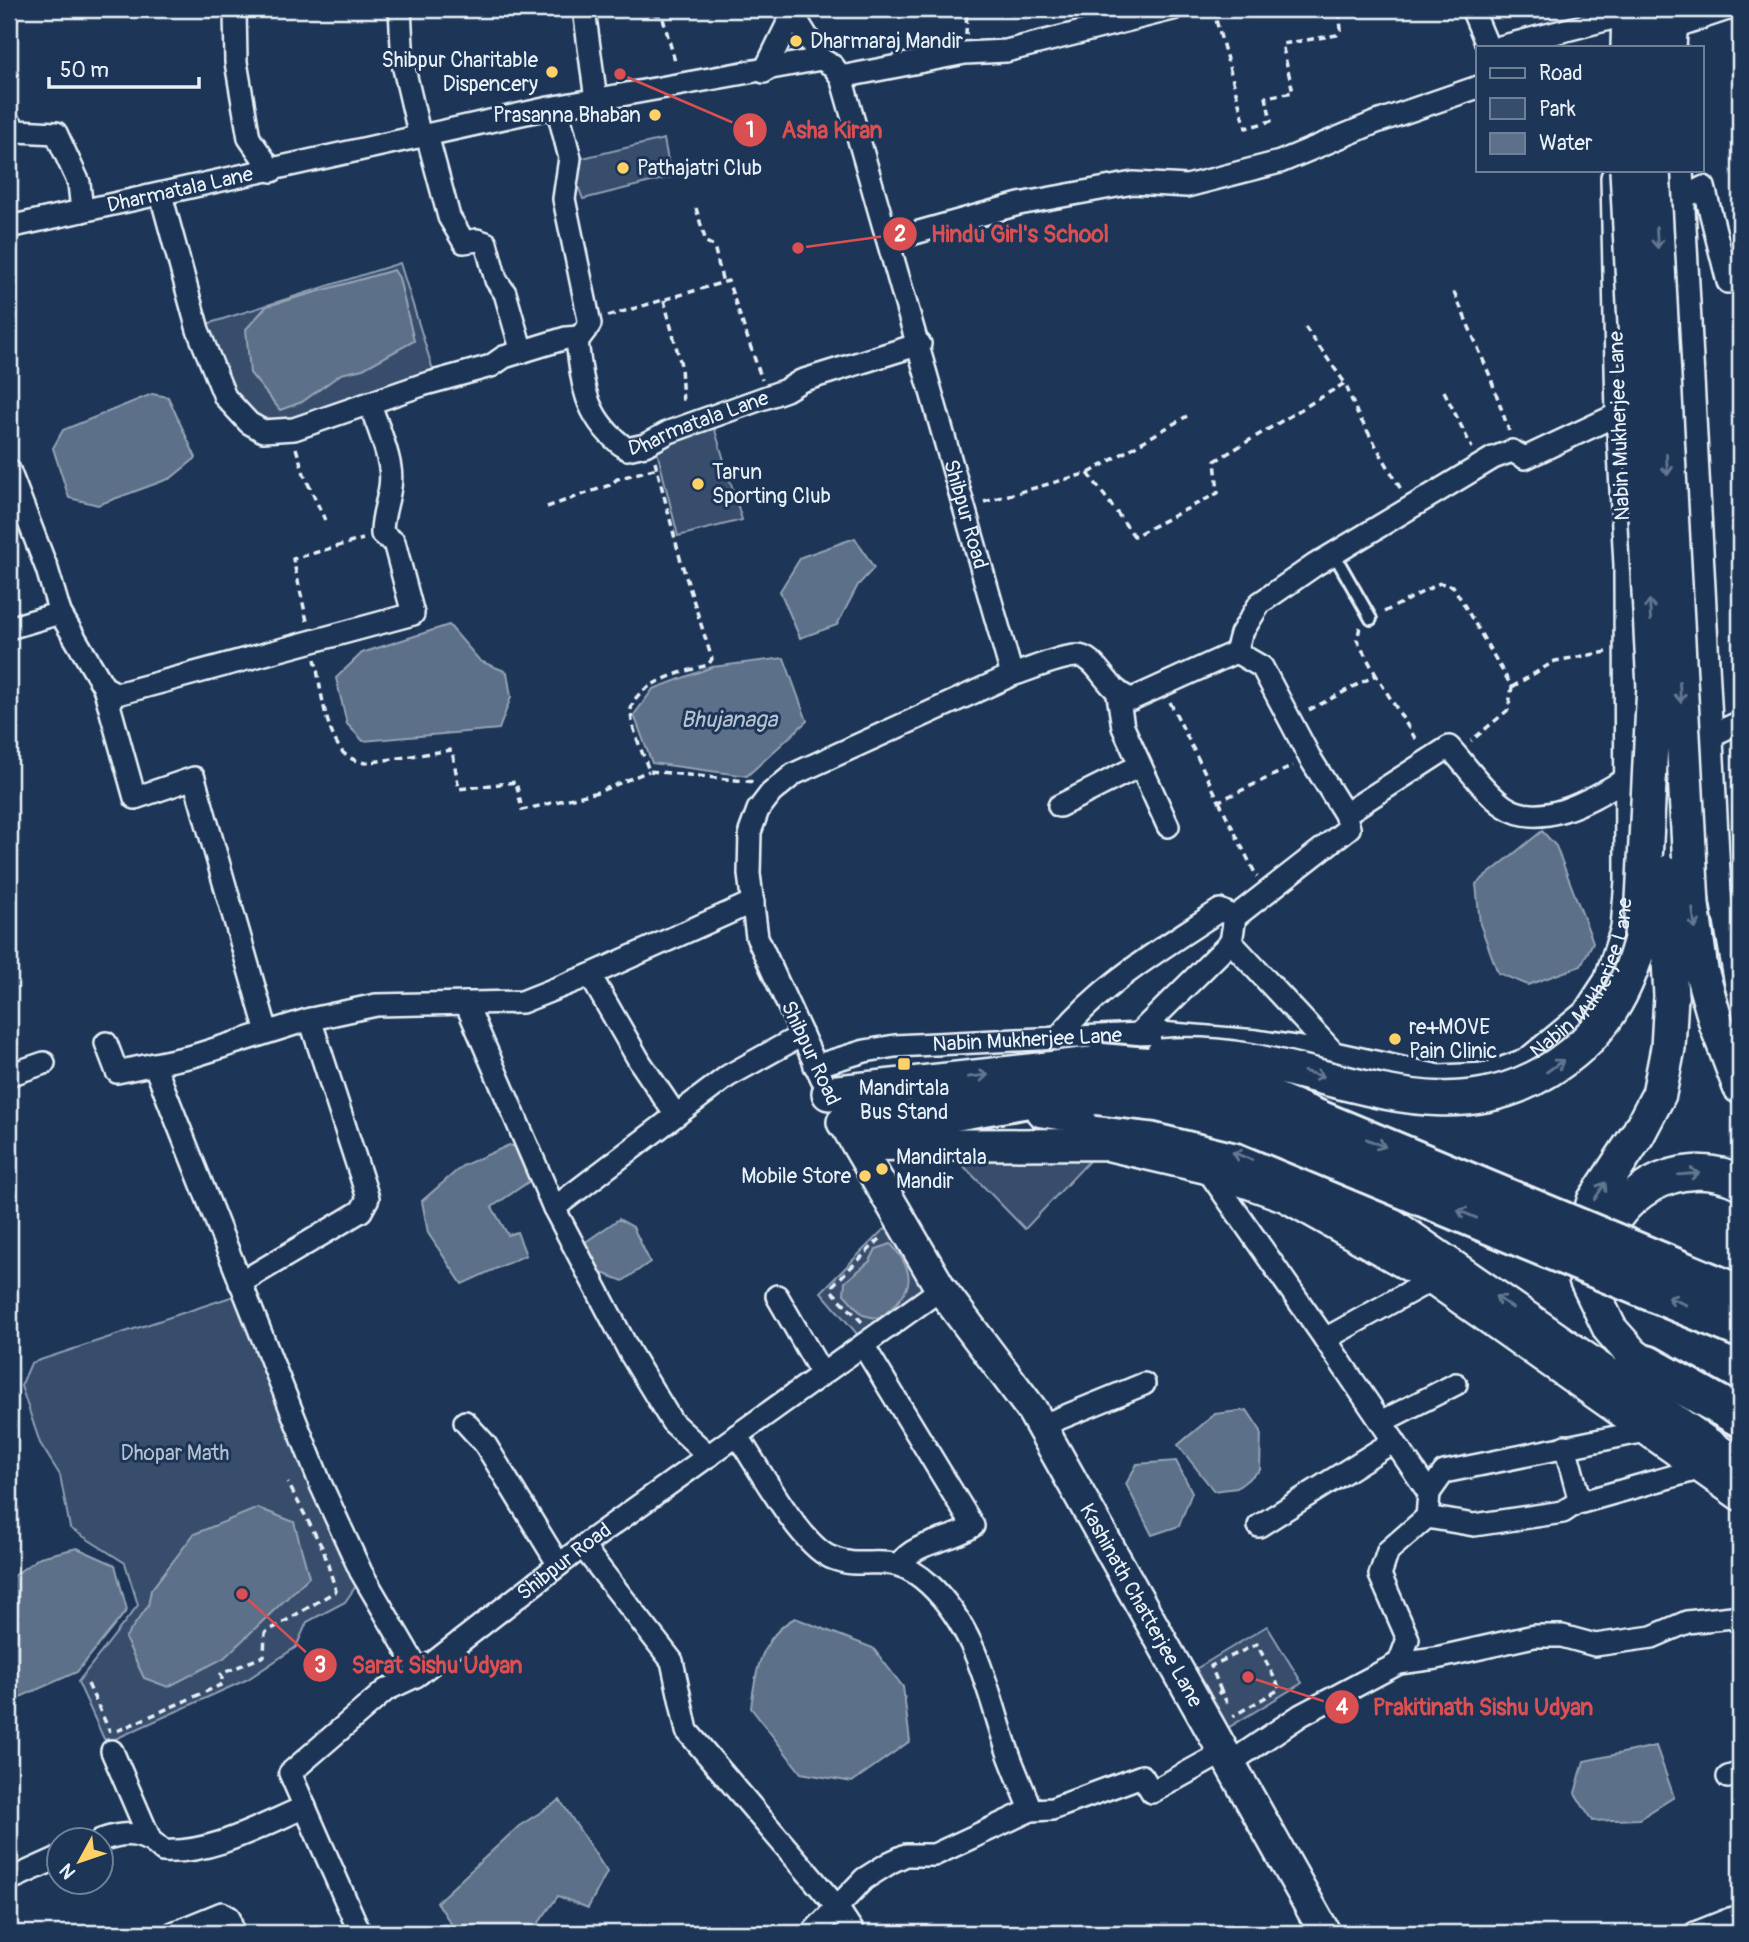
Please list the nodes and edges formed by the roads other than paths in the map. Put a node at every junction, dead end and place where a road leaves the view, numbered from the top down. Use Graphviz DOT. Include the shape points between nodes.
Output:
graph roads {
  1 [pos="235,9"];
  2 [pos="400,9"];
  3 [pos="584,9"];
  4 [pos="1174,9"];
  5 [pos="1472,9"];
  6 [pos="1728,9"];
  7 [pos="791,11"];
  8 [pos="1619,12"];
  9 [pos="1668,28"];
  10 [pos="1488,46"];
  11 [pos="1503,46"];
  12 [pos="1612,46"];
  13 [pos="1628,46"];
  14 [pos="821,59"];
  15 [pos="764,72"];
  16 [pos="841,77"];
  17 [pos="1476,88"];
  18 [pos="596,100"];
  19 [pos="558,107"];
  20 [pos="9,123"];
  21 [pos="424,136"];
  22 [pos="249,138"];
  23 [pos="272,171"];
  24 [pos="1611,172"];
  25 [pos="1627,172"];
  26 [pos="1653,172"];
  27 [pos="1682,172"];
  28 [pos="246,177"];
  29 [pos="161,195"];
  30 [pos="1683,198"];
  31 [pos="82,211"];
  32 [pos="9,227"];
  33 [pos="890,240"];
  34 [pos="1728,282"];
  35 [pos="585,329"];
  36 [pos="920,344"];
  37 [pos="522,352"];
  38 [pos="1693,385"];
  39 [pos="370,404"];
  40 [pos="1617,414"];
  41 [pos="9,470"];
  42 [pos="1334,554"];
  43 [pos="60,613"];
  44 [pos="1371,619"];
  45 [pos="9,628"];
  46 [pos="1236,652"];
  47 [pos="1012,675"];
  48 [pos="1654,685"];
  49 [pos="104,687"];
  50 [pos="1118,695"];
  51 [pos="1740,722"];
  52 [pos="1711,734"];
  53 [pos="1139,766"];
  54 [pos="1624,780"];
  55 [pos="1059,806"];
  56 [pos="1345,814"];
  57 [pos="1168,826"];
  58 [pos="753,902"];
  59 [pos="1236,917"];
  60 [pos="1231,942"];
  61 [pos="590,975"];
  62 [pos="466,1003"];
  63 [pos="1740,1008"];
  64 [pos="310,1019"];
  65 [pos="267,1032"];
  66 [pos="802,1035"];
  67 [pos="1136,1036"];
  68 [pos="1057,1039"];
  69 [pos="106,1043"];
  70 [pos="1334,1053"];
  71 [pos="44,1063"];
  72 [pos="154,1064"];
  73 [pos="9,1075"];
  74 [pos="1740,1087"];
  75 [pos="1096,1091"];
  76 [pos="836,1107"];
  77 [pos="675,1114"];
  78 [pos="920,1116"];
  79 [pos="1206,1168"];
  80 [pos="1739,1182"];
  81 [pos="554,1208"];
  82 [pos="1433,1279"];
  83 [pos="240,1283"];
  84 [pos="941,1289"];
  85 [pos="1740,1295"];
  86 [pos="777,1296"];
  87 [pos="1603,1313"];
  88 [pos="1740,1328"];
  89 [pos="1325,1339"];
  90 [pos="869,1341"];
  91 [pos="1647,1365"];
  92 [pos="822,1374"];
  93 [pos="1144,1384"];
  94 [pos="1455,1384"];
  95 [pos="1740,1418"];
  96 [pos="1383,1421"];
  97 [pos="465,1422"];
  98 [pos="1041,1426"];
  99 [pos="1650,1430"];
  100 [pos="1740,1431"];
  101 [pos="737,1435"];
  102 [pos="1394,1441"];
  103 [pos="1566,1446"];
  104 [pos="709,1455"];
  105 [pos="1702,1468"];
  106 [pos="1740,1468"];
  107 [pos="1429,1493"];
  108 [pos="1740,1495"];
  109 [pos="1580,1502"];
  110 [pos="1427,1517"];
  111 [pos="1259,1526"];
  112 [pos="583,1547"];
  113 [pos="899,1564"];
  114 [pos="559,1565"];
  115 [pos="1740,1623"];
  116 [pos="1399,1663"];
  117 [pos="420,1673"];
  118 [pos="112,1751"];
  119 [pos="1227,1758"];
  120 [pos="305,1807"];
  121 [pos="1031,1810"];
  122 [pos="116,1836"];
  123 [pos="149,1837"];
  124 [pos="46,1863"];
  125 [pos="9,1880"];
  126 [pos="836,1906"];
  127 [pos="1740,1915"];
  128 [pos="173,1933"];
  129 [pos="233,1933"];
  130 [pos="359,1933"];
  131 [pos="812,1933"];
  132 [pos="854,1933"];
  133 [pos="1325,1933"];
  134 [pos="1695,1933"];
  1 -- 22 [label="street" via="236,62"];
  2 -- 21 [label="street" via="403,64"];
  3 -- 18 [label="street"];
  4 -- 16 [label="street" via="1006,51 965,53"];
  5 -- 10 [label="street"];
  6 -- 9 [label="street"];
  7 -- 14 [label="street"];
  7 -- 15 [label="street"];
  8 -- 11 [label="street"];
  8 -- 12 [label="street"];
  8 -- 13 [label="main road"];
  14 -- 15 [label="street, Dharmatala Lane"];
  14 -- 16 [label="street"];
  15 -- 18 [label="street, Dharmatala Lane"];
  16 -- 33 [label="street, Shibpur Road"];
  17 -- 33 [label="street" via="1280,162 1187,186 1133,183 1019,204"];
  18 -- 19 [label="street, Dharmatala Lane"];
  19 -- 21 [label="street, Dharmatala Lane"];
  19 -- 35 [label="street, Dharmatala Lane" via="570,158 564,199"];
  20 -- 31 [label="street" via="17,131 56,133 79,183"];
  21 -- 23 [label="street, Dharmatala Lane"];
  21 -- 37 [label="street" via="449,217 464,242 486,243"];
  22 -- 23 [label="street"];
  22 -- 28 [label="street"];
  23 -- 28 [label="street, Dharmatala Lane"];
  24 -- 40 [label="street, Nabin Mukherjee Lane"];
  48 -- 25 [label="main road, one-way, bridge"];
  26 -- 74 [label="main road, one-way, bridge" via="1692,905 1701,970"];
  27 -- 30 [label="street"];
  28 -- 29 [label="street, Dharmatala Lane"];
  29 -- 31 [label="street, Dharmatala Lane"];
  29 -- 39 [label="street" via="198,330 225,397 249,423 263,431 289,429"];
  30 -- 34 [label="street" via="1704,187"];
  30 -- 38 [label="street"];
  31 -- 32 [label="street, Dharmatala Lane"];
  33 -- 36 [label="street, Shibpur Road"];
  35 -- 36 [label="street, Dharmatala Lane" via="577,341 590,412 605,434 626,449 825,373"];
  35 -- 37 [label="street"];
  36 -- 47 [label="street, Shibpur Road"];
  37 -- 39 [label="street"];
  38 -- 40 [label="street"];
  38 -- 52 [label="street"];
  39 -- 49 [label="street" via="391,469 382,534 394,542 413,614 117,694"];
  40 -- 42 [label="street" via="1525,458 1512,451 1480,466"];
  40 -- 54 [label="street, Nabin Mukherjee Lane" via="1625,565"];
  41 -- 43 [label="street"];
  42 -- 44 [label="lane"];
  42 -- 46 [label="street" via="1260,603"];
  43 -- 45 [label="street"];
  43 -- 49 [label="street"];
  46 -- 50 [label="street" via="1132,699"];
  46 -- 56 [label="street" via="1262,667"];
  47 -- 50 [label="street" via="1077,655 1091,660"];
  47 -- 58 [label="street, Shibpur Road" via="794,774 771,793 750,832"];
  75 -- 48 [label="main road, one-way, bridge" via="1168,1056 1269,1063 1436,1101 1470,1100 1508,1091 1542,1075 1586,1042 1607,1019 1632,971 1643,917"];
  87 -- 48 [label="main road, one-way, bridge" via="1586,1279 1582,1242 1594,1200 1638,1134 1658,1094 1668,1048 1671,996"];
  49 -- 65 [label="street" via="135,798 194,778"];
  50 -- 53 [label="street" via="1123,727"];
  51 -- 52 [label="street"];
  52 -- 54 [label="street"];
  52 -- 63 [label="street" via="1720,892"];
  53 -- 55 [label="street"];
  53 -- 57 [label="street"];
  54 -- 56 [label="street" via="1552,814 1522,814 1504,806 1449,747"];
  54 -- 70 [label="street, Nabin Mukherjee Lane" via="1622,928 1605,981 1584,1012 1527,1059 1487,1074 1439,1076"];
  56 -- 59 [label="street" via="1349,828"];
  58 -- 61 [label="street"];
  58 -- 66 [label="street, Shibpur Road" via="757,937"];
  59 -- 60 [label="street"];
  59 -- 68 [label="street" via="1220,910 1158,950 1077,1012"];
  60 -- 67 [label="street"];
  60 -- 70 [label="street"];
  61 -- 62 [label="street" via="522,1002"];
  61 -- 77 [label="street"];
  62 -- 64 [label="street" via="376,1005"];
  62 -- 81 [label="street"];
  64 -- 65 [label="street"];
  64 -- 83 [label="street" via="368,1198 361,1211"];
  65 -- 72 [label="street"];
  66 -- 76 [label="street, Shibpur Road"];
  66 -- 77 [label="street" via="728,1076"];
  67 -- 68 [label="street, Nabin Mukherjee Lane"];
  67 -- 70 [label="street, Nabin Mukherjee Lane" via="1160,1033 1243,1040"];
  68 -- 76 [label="street, Nabin Mukherjee Lane" via="865,1051"];
  69 -- 72 [label="street" via="117,1072"];
  71 -- 73 [label="street"];
  72 -- 83 [label="street"];
  76 -- 75 [label="main road, one-way"];
  75 -- 78 [label="highway"];
  75 -- 85 [label="highway, one-way, bridge" via="1169,1069 1227,1082"];
  88 -- 75 [label="highway, one-way, bridge" via="1248,1124"];
  106 -- 75 [label="main road, one-way" via="1385,1222 1307,1182 1222,1148 1147,1125"];
  76 -- 78 [label="main road"];
  76 -- 79 [label="street" via="1103,1144"];
  76 -- 84 [label="street, Shibpur Road"];
  77 -- 81 [label="street"];
  79 -- 82 [label="street" via="1285,1196"];
  79 -- 89 [label="street"];
  87 -- 80 [label="main road, one-way" via="1595,1280 1600,1246 1626,1202 1670,1177 1704,1173"];
  81 -- 104 [label="street" via="672,1422"];
  82 -- 89 [label="street"];
  82 -- 99 [label="street"];
  83 -- 117 [label="street" via="361,1572"];
  84 -- 90 [label="street, Shibpur Road"];
  84 -- 98 [label="street, Kashinath Chatterjee Lane"];
  86 -- 92 [label="street"];
  87 -- 91 [label="main road" via="1620,1343"];
  89 -- 96 [label="street"];
  90 -- 92 [label="street, Shibpur Road"];
  90 -- 113 [label="street" via="973,1526 960,1536 930,1542 908,1553"];
  91 -- 95 [label="highway"];
  91 -- 100 [label="main road"];
  92 -- 101 [label="street, Shibpur Road"];
  93 -- 98 [label="street"];
  94 -- 96 [label="street"];
  96 -- 102 [label="street"];
  97 -- 114 [label="street" via="485,1444"];
  98 -- 119 [label="street, Kashinath Chatterjee Lane" via="1210,1699"];
  99 -- 103 [label="street"];
  99 -- 105 [label="street"];
  101 -- 104 [label="street, Shibpur Road"];
  101 -- 113 [label="street" via="807,1541 839,1560"];
  102 -- 107 [label="street"];
  102 -- 111 [label="street"];
  103 -- 107 [label="street" via="1444,1472"];
  103 -- 109 [label="street"];
  104 -- 112 [label="street, Shibpur Road"];
  105 -- 108 [label="street"];
  105 -- 109 [label="street"];
  107 -- 110 [label="street"];
  109 -- 110 [label="street" via="1563,1513 1502,1523 1474,1525"];
  110 -- 116 [label="street" via="1388,1551 1380,1575 1408,1639"];
  112 -- 114 [label="street, Shibpur Road"];
  112 -- 126 [label="street" via="672,1661 687,1731"];
  113 -- 121 [label="street" via="930,1586 959,1620 990,1688"];
  114 -- 117 [label="street, Shibpur Road"];
  115 -- 116 [label="street" via="1732,1617 1687,1622 1652,1637 1595,1645 1562,1636 1534,1636"];
  116 -- 119 [label="street"];
  117 -- 120 [label="street, Shibpur Road" via="386,1689 290,1773"];
  118 -- 123 [label="street"];
  119 -- 121 [label="street" via="1152,1793 1142,1776 1052,1809"];
  119 -- 133 [label="street, Kashinath Chatterjee Lane"];
  120 -- 123 [label="street" via="185,1852 163,1851"];
  120 -- 130 [label="street, Shibpur Road"];
  121 -- 126 [label="street" via="934,1855 906,1854 864,1879"];
  122 -- 123 [label="street" via="131,1833"];
  124 -- 125 [label="street"];
  126 -- 131 [label="street"];
  126 -- 132 [label="street"];
  127 -- 134 [label="street"];
  128 -- 129 [label="street" via="222,1913 229,1917"];
}
